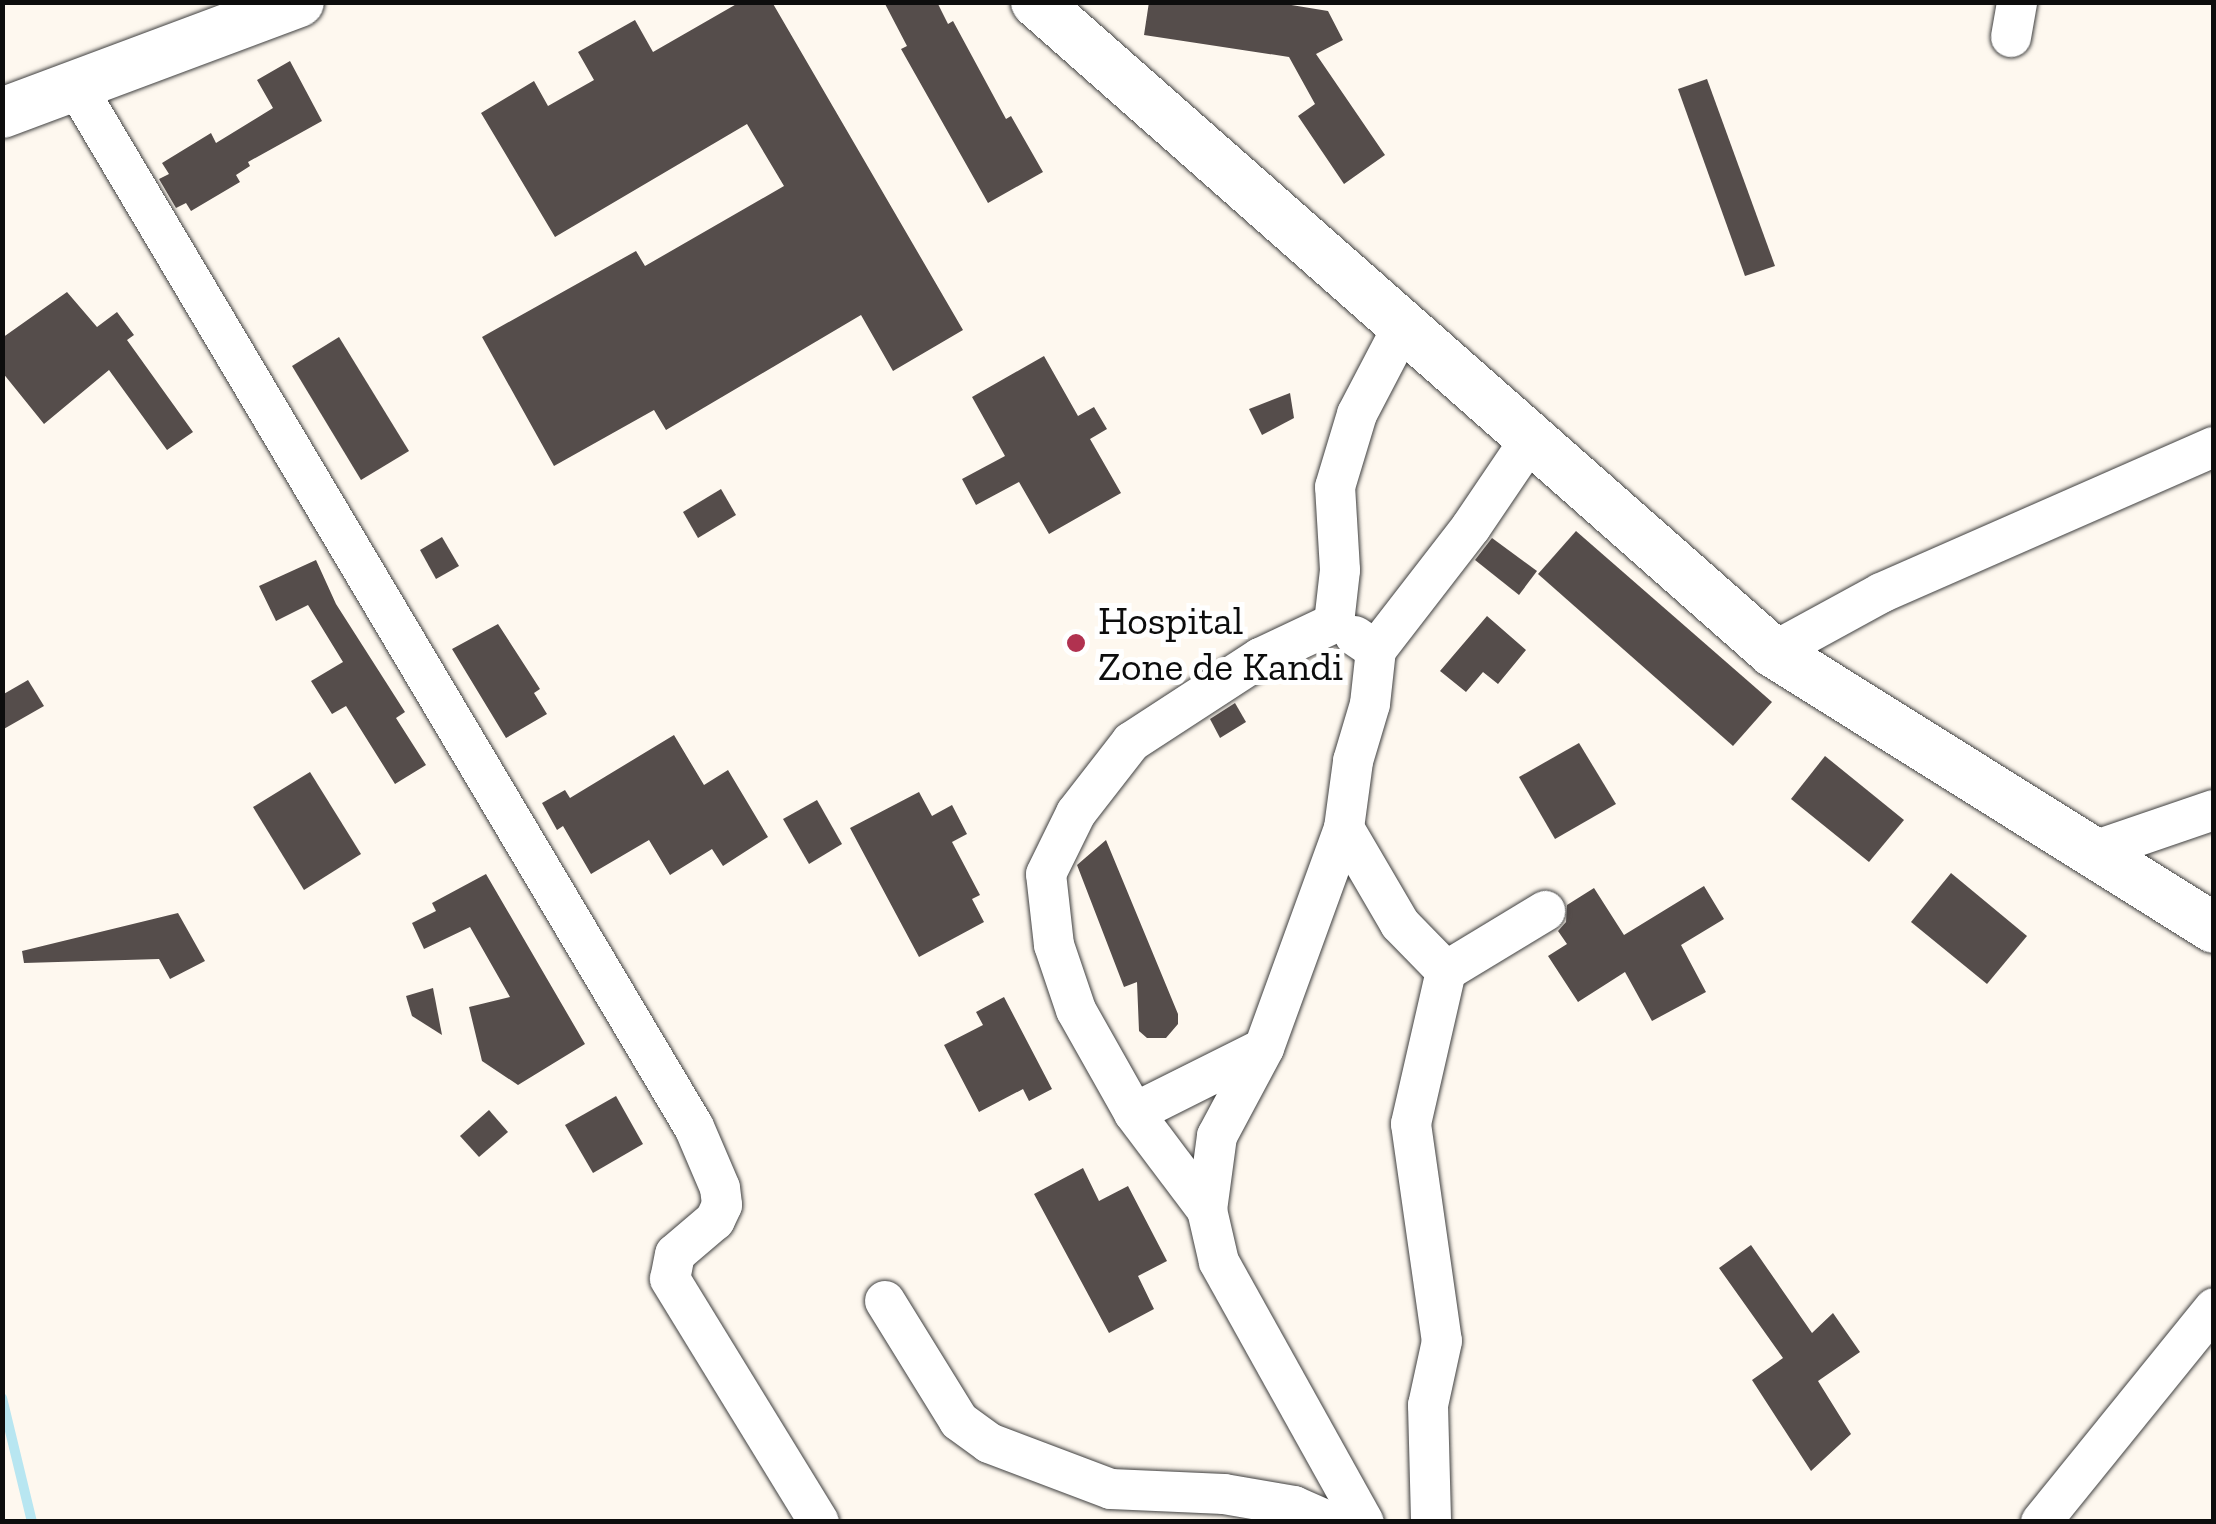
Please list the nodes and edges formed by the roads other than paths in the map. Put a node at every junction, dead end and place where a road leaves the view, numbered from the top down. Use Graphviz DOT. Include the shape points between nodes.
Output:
graph roads {
  1 [pos="299,2"];
  2 [pos="1036,2"];
  3 [pos="74,84"];
  4 [pos="2,112"];
  5 [pos="1402,328"];
  6 [pos="1530,440"];
  7 [pos="2214,447"];
  8 [pos="1334,623"];
  9 [pos="1376,650"];
  10 [pos="1773,652"];
  11 [pos="2214,810"];
  12 [pos="1344,828"];
  13 [pos="2091,852"];
  14 [pos="1545,910"];
  15 [pos="2214,928"];
  16 [pos="1446,971"];
  17 [pos="1264,1048"];
  18 [pos="1134,1113"];
  19 [pos="1207,1210"];
  20 [pos="885,1302"];
  21 [pos="2214,1308"];
  22 [pos="820,1522"];
  23 [pos="1330,1522"];
  24 [pos="1364,1522"];
  25 [pos="1430,1522"];
  26 [pos="2041,1522"];
  1 -- 3 [label="street"];
  2 -- 5 [label="street"];
  3 -- 4 [label="street"];
  3 -- 22 [label="street" via="694,1127 722,1205 716,1220 675,1254 670,1280"];
  5 -- 6 [label="street"];
  5 -- 8 [label="street" via="1358,414 1335,488 1340,570"];
  6 -- 9 [label="street"];
  6 -- 10 [label="street"];
  7 -- 10 [label="street" via="1881,593"];
  8 -- 9 [label="street"];
  8 -- 18 [label="street" via="1260,658 1131,742 1076,813 1046,874 1054,945 1076,1010"];
  9 -- 12 [label="street"];
  10 -- 13 [label="street"];
  11 -- 13 [label="street"];
  12 -- 16 [label="street" via="1400,924"];
  12 -- 17 [label="street"];
  13 -- 15 [label="street"];
  14 -- 16 [label="street"];
  16 -- 25 [label="street" via="1411,1124 1442,1341 1428,1405"];
  17 -- 18 [label="street"];
  17 -- 19 [label="street" via="1217,1136"];
  18 -- 19 [label="street"];
  19 -- 24 [label="street" via="1219,1262"];
  20 -- 23 [label="street" via="959,1421 989,1443 1111,1488 1224,1494 1294,1506"];
  21 -- 26 [label="street"];
}
